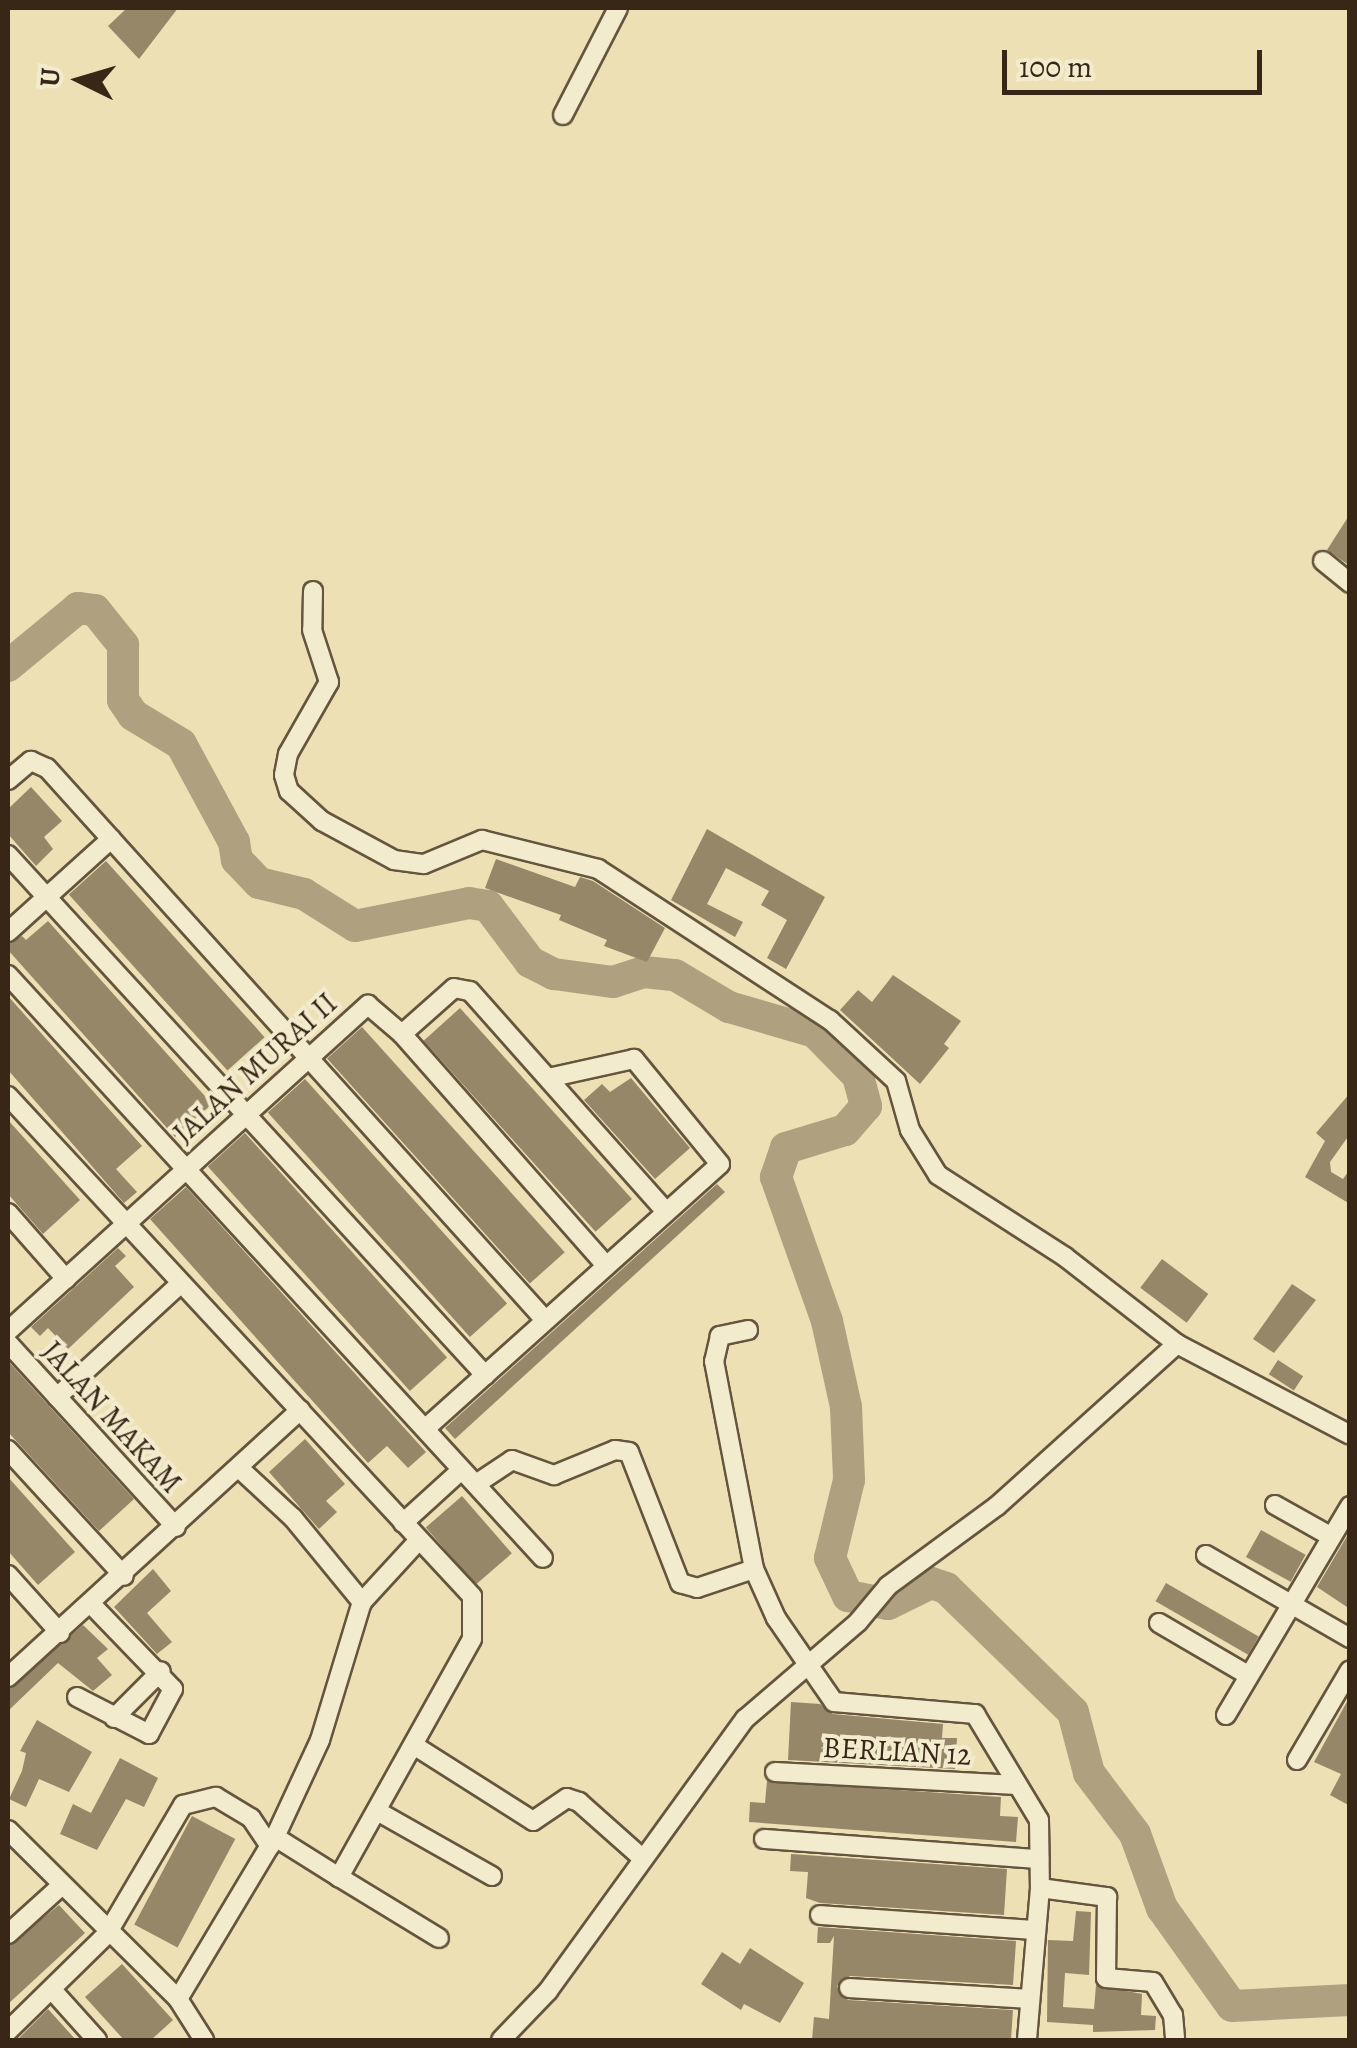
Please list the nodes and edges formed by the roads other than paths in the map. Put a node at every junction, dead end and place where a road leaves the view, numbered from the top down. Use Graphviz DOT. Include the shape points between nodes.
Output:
graph roads {
  1 [pos="618,8"];
  2 [pos="563,115"];
  3 [pos="1323,561"];
  4 [pos="1350,583"];
  5 [pos="313,591"];
  6 [pos="8,780"];
  7 [pos="111,839"];
  8 [pos="8,855"];
  9 [pos="46,898"];
  10 [pos="8,932"];
  11 [pos="8,975"];
  12 [pos="402,1034"];
  13 [pos="305,1062"];
  14 [pos="548,1078"];
  15 [pos="8,1096"];
  16 [pos="242,1114"];
  17 [pos="186,1168"];
  18 [pos="663,1208"];
  19 [pos="8,1213"];
  20 [pos="127,1226"];
  21 [pos="606,1265"];
  22 [pos="66,1279"];
  23 [pos="180,1283"];
  24 [pos="545,1320"];
  25 [pos="748,1330"];
  26 [pos="8,1331"];
  27 [pos="8,1343"];
  28 [pos="1177,1344"];
  29 [pos="485,1375"];
  30 [pos="57,1397"];
  31 [pos="300,1410"];
  32 [pos="426,1428"];
  33 [pos="1350,1434"];
  34 [pos="8,1450"];
  35 [pos="240,1469"];
  36 [pos="459,1472"];
  37 [pos="476,1484"];
  38 [pos="1274,1504"];
  39 [pos="1350,1506"];
  40 [pos="403,1523"];
  41 [pos="176,1527"];
  42 [pos="1330,1536"];
  43 [pos="418,1541"];
  44 [pos="1206,1556"];
  45 [pos="543,1558"];
  46 [pos="754,1569"];
  47 [pos="8,1575"];
  48 [pos="124,1576"];
  49 [pos="362,1602"];
  50 [pos="1288,1602"];
  51 [pos="92,1605"];
  52 [pos="1159,1623"];
  53 [pos="60,1633"];
  54 [pos="1350,1638"];
  55 [pos="809,1665"];
  56 [pos="162,1670"];
  57 [pos="1350,1670"];
  58 [pos="1248,1674"];
  59 [pos="8,1677"];
  60 [pos="78,1697"];
  61 [pos="1226,1715"];
  62 [pos="114,1718"];
  63 [pos="415,1746"];
  64 [pos="1298,1760"];
  65 [pos="775,1772"];
  66 [pos="1017,1786"];
  67 [pos="377,1811"];
  68 [pos="8,1830"];
  69 [pos="764,1839"];
  70 [pos="272,1842"];
  71 [pos="640,1857"];
  72 [pos="1039,1859"];
  73 [pos="492,1876"];
  74 [pos="340,1877"];
  75 [pos="61,1886"];
  76 [pos="1040,1888"];
  77 [pos="820,1915"];
  78 [pos="1035,1930"];
  79 [pos="8,1934"];
  80 [pos="107,1934"];
  81 [pos="438,1938"];
  82 [pos="848,1988"];
  83 [pos="52,1991"];
  84 [pos="178,1999"];
  85 [pos="1030,1999"];
  86 [pos="8,2031"];
  87 [pos="97,2040"];
  88 [pos="204,2040"];
  89 [pos="500,2040"];
  90 [pos="1027,2040"];
  91 [pos="1175,2040"];
  1 -- 2 [label="street"];
  3 -- 4 [label="street"];
  5 -- 28 [label="street" via="312,630 329,682 288,754 284,775 289,791 322,821 394,860 424,864 482,840 598,869 830,1020 896,1081 910,1130 938,1175 1065,1257"];
  6 -- 7 [label="street" via="27,762 38,762"];
  7 -- 9 [label="street"];
  7 -- 13 [label="street"];
  8 -- 9 [label="street"];
  9 -- 10 [label="street"];
  9 -- 16 [label="street"];
  11 -- 17 [label="street"];
  12 -- 13 [label="street, JALAN MURAI II" via="368,1005"];
  12 -- 14 [label="street" via="463,987"];
  12 -- 21 [label="street, JALAN MURAI II"];
  13 -- 16 [label="street, JALAN MURAI II"];
  13 -- 24 [label="street"];
  14 -- 18 [label="street"];
  14 -- 18 [label="street" via="634,1058 720,1161"];
  15 -- 20 [label="street"];
  16 -- 17 [label="street, JALAN MURAI II"];
  16 -- 29 [label="street"];
  17 -- 20 [label="street, JALAN MURAI II"];
  17 -- 32 [label="street"];
  18 -- 21 [label="street"];
  19 -- 22 [label="street"];
  20 -- 22 [label="street, JALAN MURAI II"];
  20 -- 23 [label="street"];
  21 -- 24 [label="street"];
  22 -- 26 [label="street, JALAN MURAI II"];
  23 -- 30 [label="street"];
  23 -- 31 [label="street"];
  24 -- 29 [label="street"];
  25 -- 46 [label="street" via="720,1336 714,1360"];
  27 -- 30 [label="street, JALAN MAKAM"];
  28 -- 33 [label="street"];
  28 -- 55 [label="street" via="996,1506 888,1586"];
  29 -- 32 [label="street"];
  30 -- 41 [label="street, JALAN MAKAM"];
  31 -- 35 [label="street"];
  31 -- 40 [label="street"];
  32 -- 36 [label="street"];
  34 -- 48 [label="street"];
  35 -- 41 [label="street"];
  35 -- 49 [label="street" via="293,1518"];
  36 -- 37 [label="street"];
  36 -- 40 [label="street"];
  37 -- 45 [label="street"];
  37 -- 46 [label="street" via="512,1460 554,1475 614,1450 629,1452 680,1582 698,1588"];
  38 -- 42 [label="street"];
  39 -- 42 [label="street"];
  40 -- 43 [label="street"];
  41 -- 48 [label="street"];
  42 -- 50 [label="street"];
  43 -- 49 [label="street"];
  43 -- 63 [label="street" via="472,1596 476,1620"];
  44 -- 50 [label="street"];
  46 -- 55 [label="street"];
  47 -- 53 [label="street"];
  48 -- 51 [label="street"];
  49 -- 70 [label="street" via="320,1740"];
  50 -- 54 [label="street"];
  50 -- 58 [label="street"];
  51 -- 53 [label="street"];
  51 -- 56 [label="street"];
  52 -- 58 [label="street"];
  53 -- 59 [label="street"];
  55 -- 66 [label="street" via="834,1702 975,1714"];
  55 -- 71 [label="street" via="745,1719"];
  56 -- 62 [label="street"];
  56 -- 62 [label="street" via="173,1689 153,1732"];
  57 -- 64 [label="street"];
  58 -- 61 [label="street"];
  60 -- 62 [label="street"];
  63 -- 67 [label="street"];
  63 -- 71 [label="street" via="533,1822 567,1798 580,1802"];
  65 -- 66 [label="street, BERLIAN 12"];
  66 -- 72 [label="street" via="1039,1820"];
  67 -- 73 [label="street"];
  67 -- 74 [label="street"];
  68 -- 75 [label="street"];
  69 -- 72 [label="street"];
  70 -- 74 [label="street"];
  70 -- 80 [label="street" via="251,1818 216,1797 182,1805"];
  70 -- 84 [label="street"];
  71 -- 89 [label="street" via="548,1991"];
  72 -- 76 [label="street"];
  74 -- 81 [label="street"];
  75 -- 79 [label="street"];
  75 -- 80 [label="street"];
  76 -- 78 [label="street"];
  76 -- 91 [label="street" via="1107,1897 1106,1978 1153,1982 1173,2015"];
  77 -- 78 [label="street"];
  78 -- 85 [label="street"];
  80 -- 83 [label="street"];
  80 -- 84 [label="street"];
  82 -- 85 [label="street"];
  83 -- 86 [label="street"];
  83 -- 87 [label="street"];
  84 -- 88 [label="street"];
  85 -- 90 [label="street"];
}
